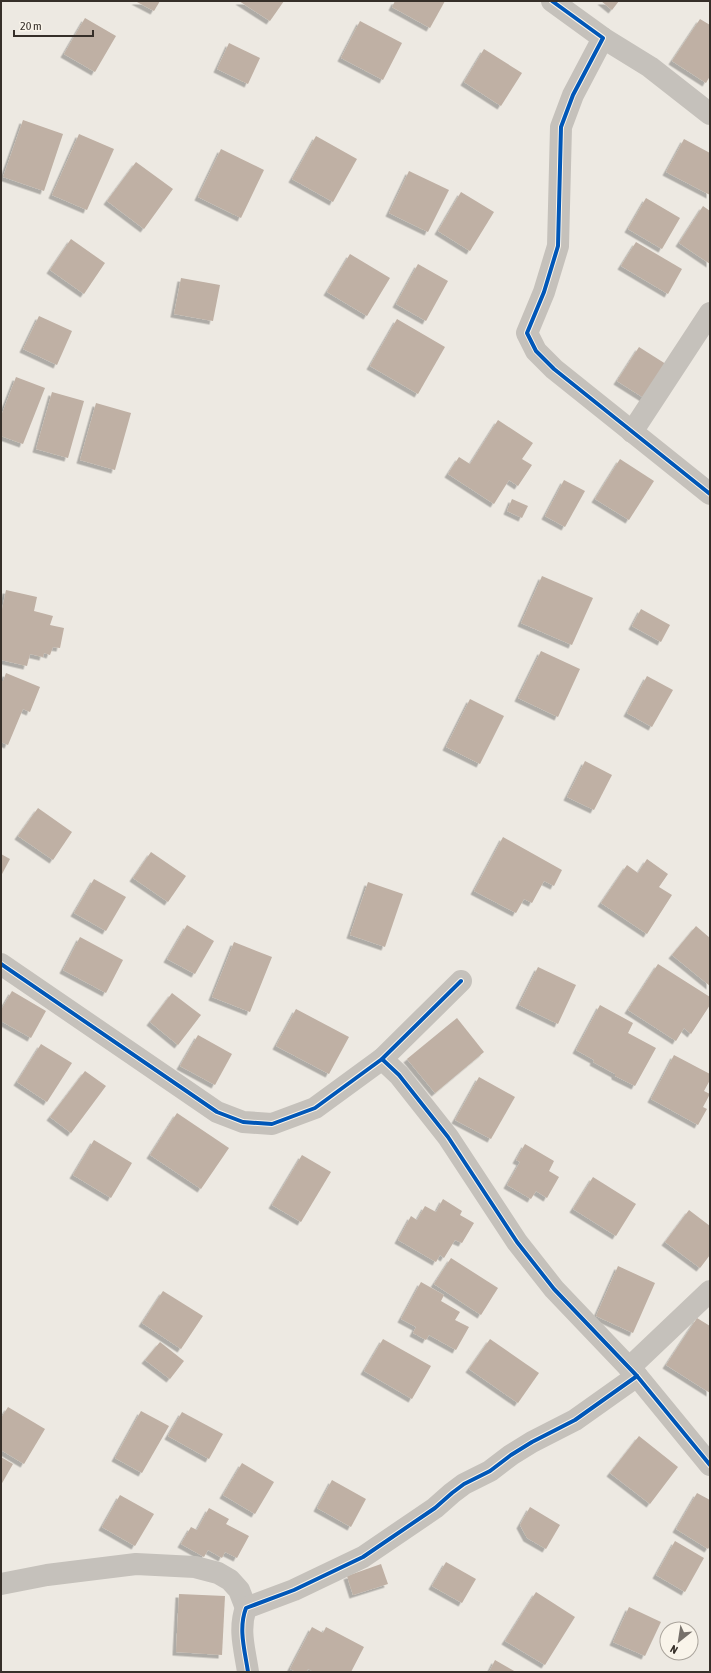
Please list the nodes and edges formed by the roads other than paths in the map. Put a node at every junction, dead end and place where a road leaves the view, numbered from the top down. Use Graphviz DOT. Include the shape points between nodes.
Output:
graph roads {
  1 [pos="552,1"];
  2 [pos="603,38"];
  3 [pos="710,114"];
  4 [pos="710,314"];
  5 [pos="632,432"];
  6 [pos="710,494"];
  7 [pos="1,964"];
  8 [pos="461,981"];
  9 [pos="382,1059"];
  10 [pos="710,1291"];
  11 [pos="633,1372"];
  12 [pos="710,1465"];
  13 [pos="1,1584"];
  14 [pos="246,1608"];
  15 [pos="248,1672"];
  1 -- 2 [label="street"];
  2 -- 3 [label="street" via="650,67"];
  2 -- 5 [label="street" via="573,95 561,127 558,246 544,292 527,333 536,352 554,369"];
  4 -- 5 [label="street"];
  5 -- 6 [label="street"];
  7 -- 9 [label="street" via="217,1112 243,1122 272,1124 315,1108"];
  8 -- 9 [label="street"];
  9 -- 11 [label="street" via="399,1075 448,1136 517,1242 554,1289"];
  10 -- 11 [label="street"];
  11 -- 12 [label="street"];
  11 -- 14 [label="street" via="575,1420 532,1442 490,1471 464,1484 436,1508 363,1557 294,1590"];
  13 -- 14 [label="street" via="48,1575 136,1564 195,1567 218,1572 230,1580 239,1590"];
  14 -- 15 [label="street" via="243,1616 243,1641"];
}
